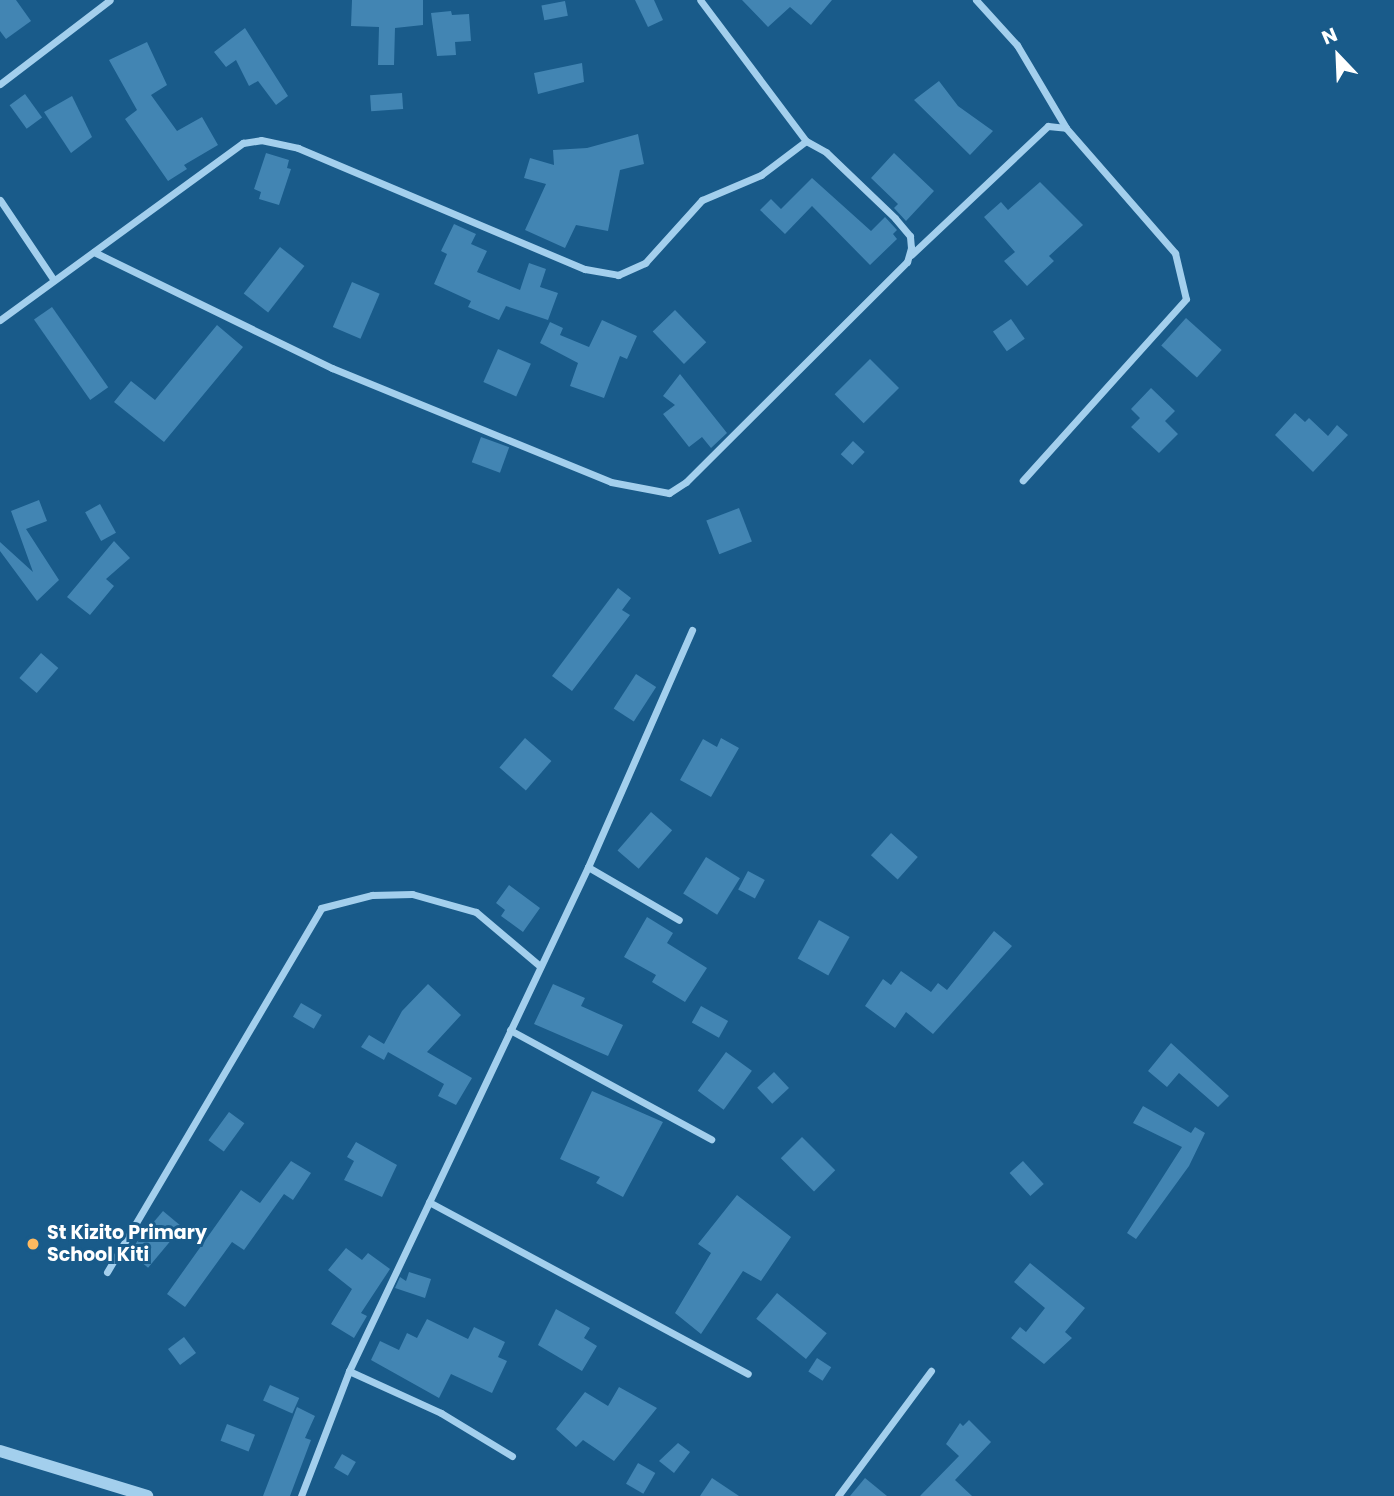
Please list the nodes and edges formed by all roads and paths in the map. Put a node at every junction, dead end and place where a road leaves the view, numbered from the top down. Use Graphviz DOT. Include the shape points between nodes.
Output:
graph roads {
  1 [pos="110,0"];
  2 [pos="700,0"];
  3 [pos="976,0"];
  4 [pos="0,85"];
  5 [pos="1066,128"];
  6 [pos="806,141"];
  7 [pos="0,200"];
  8 [pos="94,251"];
  9 [pos="908,258"];
  10 [pos="53,279"];
  11 [pos="0,320"];
  12 [pos="1023,481"];
  13 [pos="692,630"];
  14 [pos="588,867"];
  15 [pos="679,920"];
  16 [pos="540,966"];
  17 [pos="510,1030"];
  18 [pos="712,1139"];
  19 [pos="429,1202"];
  20 [pos="107,1272"];
  21 [pos="349,1371"];
  22 [pos="931,1371"];
  23 [pos="748,1374"];
  24 [pos="0,1451"];
  25 [pos="512,1456"];
  26 [pos="147,1496"];
  27 [pos="301,1496"];
  28 [pos="838,1496"];
  1 -- 4 [label="street"];
  2 -- 6 [label="street"];
  3 -- 5 [label="street" via="1017,45"];
  5 -- 9 [label="street" via="1048,127"];
  5 -- 12 [label="street" via="1175,253 1186,299"];
  6 -- 8 [label="street" via="761,175 702,200 645,263 618,275 585,269 298,148 261,140 243,143"];
  6 -- 9 [label="street" via="826,152 895,218 910,236"];
  7 -- 10 [label="street"];
  8 -- 9 [label="street" via="332,368 611,482 653,494 670,493 686,482"];
  8 -- 10 [label="street"];
  10 -- 11 [label="street"];
  13 -- 14 [label="street"];
  14 -- 15 [label="street"];
  14 -- 16 [label="street"];
  16 -- 17 [label="street"];
  16 -- 20 [label="street" via="476,912 412,894 372,895 321,908"];
  17 -- 18 [label="street"];
  17 -- 19 [label="street"];
  19 -- 21 [label="street"];
  19 -- 23 [label="street"];
  21 -- 25 [label="street" via="441,1413"];
  21 -- 27 [label="street"];
  22 -- 28 [label="street"];
  24 -- 26 [label="street"];
}
